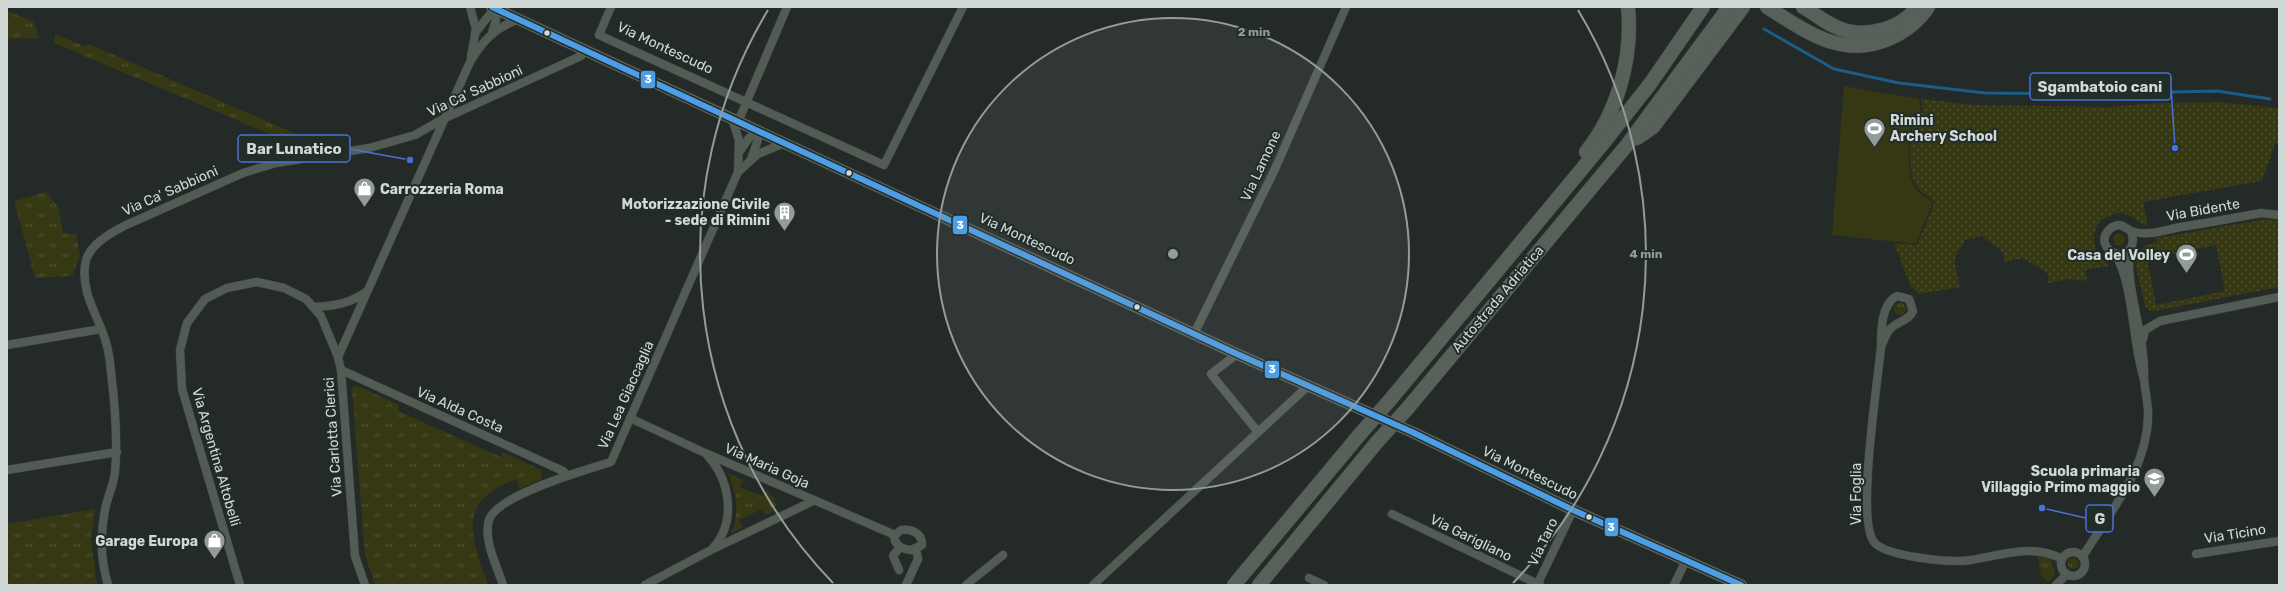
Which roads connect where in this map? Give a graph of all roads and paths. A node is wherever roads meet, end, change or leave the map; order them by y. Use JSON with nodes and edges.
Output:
{"nodes":[{"id":1,"x":470,"y":7,"type":"edge"},
{"id":2,"x":611,"y":7,"type":"edge"},
{"id":3,"x":787,"y":7,"type":"edge"},
{"id":4,"x":962,"y":7,"type":"edge"},
{"id":5,"x":1346,"y":7,"type":"edge"},
{"id":6,"x":1628,"y":7,"type":"edge"},
{"id":7,"x":1703,"y":7,"type":"edge"},
{"id":8,"x":1729,"y":7,"type":"edge"},
{"id":9,"x":1743,"y":7,"type":"edge"},
{"id":10,"x":1767,"y":7,"type":"edge"},
{"id":11,"x":1803,"y":7,"type":"edge"},
{"id":12,"x":1917,"y":7,"type":"edge"},
{"id":13,"x":1928,"y":7,"type":"edge"},
{"id":14,"x":494,"y":8,"type":"edge"},
{"id":15,"x":519,"y":19,"type":"junction"},
{"id":16,"x":475,"y":33,"type":"junction"},
{"id":17,"x":492,"y":33,"type":"junction"},
{"id":18,"x":586,"y":51,"type":"junction"},
{"id":19,"x":470,"y":62,"type":"junction"},
{"id":20,"x":746,"y":102,"type":"junction"},
{"id":21,"x":443,"y":119,"type":"junction"},
{"id":22,"x":735,"y":120,"type":"junction"},
{"id":23,"x":759,"y":131,"type":"junction"},
{"id":24,"x":784,"y":143,"type":"junction"},
{"id":25,"x":1627,"y":145,"type":"junction"},
{"id":26,"x":740,"y":152,"type":"junction"},
{"id":27,"x":751,"y":159,"type":"junction"},
{"id":28,"x":738,"y":172,"type":"junction"},
{"id":29,"x":2279,"y":215,"type":"edge"},
{"id":30,"x":2131,"y":231,"type":"junction"},
{"id":31,"x":2129,"y":250,"type":"junction"},
{"id":32,"x":2115,"y":254,"type":"junction"},
{"id":33,"x":367,"y":292,"type":"junction"},
{"id":34,"x":2279,"y":298,"type":"edge"},
{"id":35,"x":313,"y":306,"type":"junction"},
{"id":36,"x":101,"y":329,"type":"junction"},
{"id":37,"x":1194,"y":334,"type":"junction"},
{"id":38,"x":1446,"y":334,"type":"junction"},
{"id":39,"x":2142,"y":341,"type":"junction"},
{"id":40,"x":7,"y":344,"type":"edge"},
{"id":41,"x":1881,"y":346,"type":"junction"},
{"id":42,"x":1237,"y":354,"type":"junction"},
{"id":43,"x":338,"y":357,"type":"junction"},
{"id":44,"x":341,"y":370,"type":"junction"},
{"id":45,"x":2144,"y":379,"type":"junction"},
{"id":46,"x":1308,"y":386,"type":"junction"},
{"id":47,"x":630,"y":418,"type":"junction"},
{"id":48,"x":1258,"y":432,"type":"junction"},
{"id":49,"x":117,"y":452,"type":"junction"},
{"id":50,"x":705,"y":453,"type":"junction"},
{"id":51,"x":7,"y":470,"type":"edge"},
{"id":52,"x":567,"y":475,"type":"junction"},
{"id":53,"x":813,"y":501,"type":"junction"},
{"id":54,"x":1573,"y":510,"type":"junction"},
{"id":55,"x":1392,"y":514,"type":"dead end"},
{"id":56,"x":895,"y":535,"type":"junction"},
{"id":57,"x":2279,"y":541,"type":"edge"},
{"id":58,"x":900,"y":547,"type":"junction"},
{"id":59,"x":916,"y":549,"type":"junction"},
{"id":60,"x":711,"y":550,"type":"junction"},
{"id":61,"x":2196,"y":554,"type":"dead end"},
{"id":62,"x":1003,"y":555,"type":"dead end"},
{"id":63,"x":2083,"y":556,"type":"junction"},
{"id":64,"x":2062,"y":559,"type":"junction"},
{"id":65,"x":1686,"y":560,"type":"junction"},
{"id":66,"x":899,"y":570,"type":"dead end"},
{"id":67,"x":2067,"y":574,"type":"junction"},
{"id":68,"x":1309,"y":578,"type":"dead end"},
{"id":69,"x":108,"y":585,"type":"edge"},
{"id":70,"x":240,"y":585,"type":"edge"},
{"id":71,"x":365,"y":585,"type":"edge"},
{"id":72,"x":503,"y":585,"type":"edge"},
{"id":73,"x":645,"y":585,"type":"edge"},
{"id":74,"x":906,"y":585,"type":"edge"},
{"id":75,"x":966,"y":585,"type":"edge"},
{"id":76,"x":1094,"y":585,"type":"edge"},
{"id":77,"x":1234,"y":585,"type":"edge"},
{"id":78,"x":1259,"y":585,"type":"edge"},
{"id":79,"x":1324,"y":585,"type":"edge"},
{"id":80,"x":1538,"y":585,"type":"edge"},
{"id":81,"x":1674,"y":585,"type":"edge"},
{"id":82,"x":1741,"y":585,"type":"edge"},
{"id":83,"x":2056,"y":585,"type":"edge"}],
"edges":[{"from":1,"to":16,"type":"street","name":"Via Carlotta Clerici"},
{"from":2,"to":20,"type":"street","name":"Via Montescudo"},
{"from":3,"to":20,"type":"street"},
{"from":4,"to":20,"type":"street","name":"Via Montescudo"},
{"from":5,"to":37,"type":"street","name":"Via Lamone"},
{"from":6,"to":38,"type":"highway"},
{"from":7,"to":38,"type":"highway","name":"Autostrada Adriatica"},
{"from":8,"to":25,"type":"highway","name":"Autostrada Adriatica"},
{"from":9,"to":25,"type":"highway"},
{"from":10,"to":13,"type":"highway"},
{"from":11,"to":12,"type":"highway"},
{"from":14,"to":15,"type":"street","name":"Via Montescudo"},
{"from":14,"to":16,"type":"street","name":"Via Carlotta Clerici"},
{"from":14,"to":17,"type":"street"},
{"from":15,"to":17,"type":"street","name":"Via Carlotta Clerici"},
{"from":15,"to":18,"type":"street","name":"Via Montescudo"},
{"from":16,"to":19,"type":"street","name":"Via Carlotta Clerici"},
{"from":17,"to":19,"type":"street","name":"Via Carlotta Clerici"},
{"from":18,"to":21,"type":"street","name":"Via Ca' Sabbioni"},
{"from":18,"to":22,"type":"street","name":"Via Montescudo"},
{"from":19,"to":21,"type":"street","name":"Via Carlotta Clerici"},
{"from":20,"to":22,"type":"street"},
{"from":21,"to":33,"type":"street","name":"Via Carlotta Clerici"},
{"from":21,"to":36,"type":"street","name":"Via Ca' Sabbioni"},
{"from":22,"to":23,"type":"street","name":"Via Montescudo"},
{"from":22,"to":26,"type":"street","name":"Via Lea Giaccaglia"},
{"from":23,"to":24,"type":"street","name":"Via Montescudo"},
{"from":23,"to":26,"type":"street"},
{"from":23,"to":27,"type":"street","name":"Via Lea Giaccaglia"},
{"from":24,"to":27,"type":"street","name":"Via Lea Giaccaglia"},
{"from":24,"to":37,"type":"street","name":"Via Montescudo"},
{"from":25,"to":78,"type":"highway","name":"Autostrada Adriatica","bridge":true},
{"from":26,"to":28,"type":"street","name":"Via Lea Giaccaglia"},
{"from":27,"to":28,"type":"street","name":"Via Lea Giaccaglia"},
{"from":28,"to":47,"type":"street","name":"Via Lea Giaccaglia"},
{"from":29,"to":30,"type":"street","name":"Via Bidente"},
{"from":30,"to":31,"type":"street","name":"Via Bidente"},
{"from":30,"to":32,"type":"street","name":"Via Bidente"},
{"from":31,"to":32,"type":"street"},
{"from":31,"to":39,"type":"street","name":"Via Bidente"},
{"from":32,"to":45,"type":"street","name":"Via Bidente"},
{"from":33,"to":35,"type":"street"},
{"from":33,"to":43,"type":"street","name":"Via Carlotta Clerici"},
{"from":34,"to":39,"type":"street"},
{"from":35,"to":43,"type":"street","name":"Via Argentina Altobelli"},
{"from":35,"to":70,"type":"street","name":"Via Argentina Altobelli"},
{"from":36,"to":40,"type":"street"},
{"from":36,"to":49,"type":"street","name":"Via Ca' Sabbioni"},
{"from":37,"to":42,"type":"street","name":"Via Montescudo"},
{"from":38,"to":77,"type":"highway","name":"Autostrada Adriatica","bridge":true},
{"from":39,"to":45,"type":"street","name":"Via Bidente"},
{"from":41,"to":41,"type":"street","name":"Via Foglia"},
{"from":41,"to":64,"type":"street","name":"Via Foglia"},
{"from":42,"to":46,"type":"street","name":"Via Montescudo"},
{"from":42,"to":48,"type":"street"},
{"from":43,"to":44,"type":"street","name":"Via Carlotta Clerici"},
{"from":44,"to":52,"type":"street","name":"Via Alda Costa"},
{"from":44,"to":71,"type":"street","name":"Via Carlotta Clerici"},
{"from":45,"to":63,"type":"street","name":"Via Bidente"},
{"from":46,"to":48,"type":"street"},
{"from":46,"to":54,"type":"street","name":"Via Montescudo"},
{"from":47,"to":50,"type":"street","name":"Via Maria Goja"},
{"from":47,"to":52,"type":"street","name":"Via Lea Giaccaglia"},
{"from":48,"to":76,"type":"street"},
{"from":49,"to":51,"type":"street"},
{"from":49,"to":69,"type":"street","name":"Via Ca' Sabbioni"},
{"from":50,"to":53,"type":"street","name":"Via Maria Goja"},
{"from":50,"to":60,"type":"street"},
{"from":52,"to":72,"type":"street","name":"Via Lea Giaccaglia"},
{"from":53,"to":56,"type":"street","name":"Via Maria Goja"},
{"from":53,"to":60,"type":"street"},
{"from":54,"to":65,"type":"street","name":"Via Montescudo"},
{"from":54,"to":80,"type":"street","name":"Via Taro"},
{"from":55,"to":80,"type":"street","name":"Via Garigliano"},
{"from":56,"to":58,"type":"street"},
{"from":56,"to":59,"type":"street"},
{"from":57,"to":61,"type":"street","name":"Via Ticino"},
{"from":58,"to":59,"type":"street"},
{"from":58,"to":66,"type":"street"},
{"from":59,"to":74,"type":"street"},
{"from":60,"to":73,"type":"street"},
{"from":62,"to":75,"type":"street"},
{"from":63,"to":64,"type":"street"},
{"from":63,"to":67,"type":"street","name":"Via Bidente"},
{"from":64,"to":67,"type":"street"},
{"from":65,"to":81,"type":"street"},
{"from":65,"to":82,"type":"street","name":"Via Montescudo"},
{"from":67,"to":83,"type":"street","name":"Via Bidente"},
{"from":68,"to":79,"type":"street"}]}
